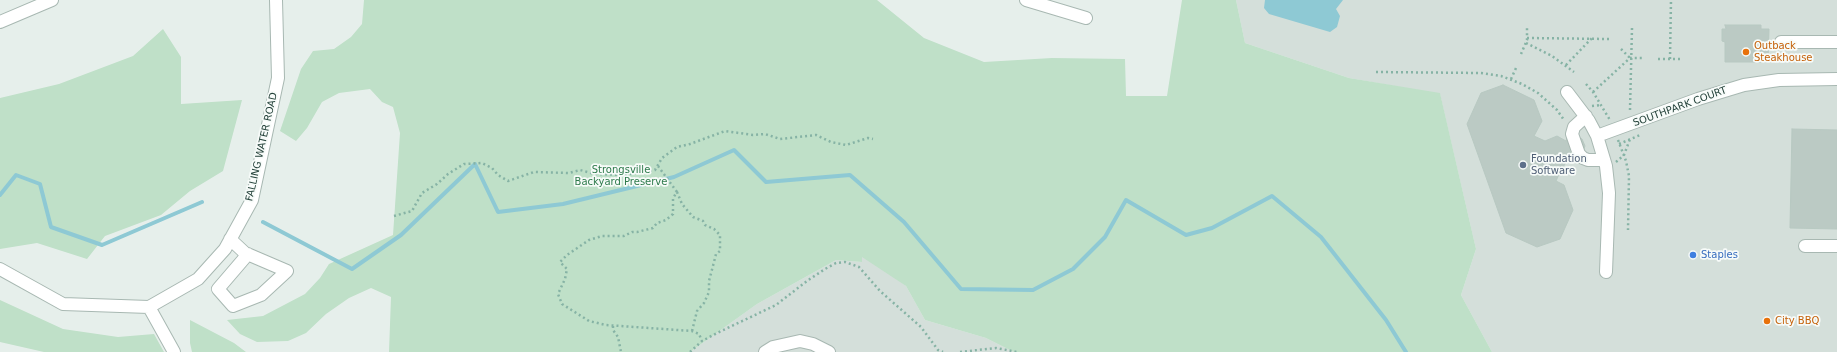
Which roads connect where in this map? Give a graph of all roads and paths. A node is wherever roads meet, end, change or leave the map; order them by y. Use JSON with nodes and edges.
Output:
{"nodes":[{"id":1,"x":52,"y":0,"type":"edge"},
{"id":2,"x":276,"y":0,"type":"edge"},
{"id":3,"x":1026,"y":0,"type":"edge"},
{"id":4,"x":1671,"y":0,"type":"edge"},
{"id":5,"x":1086,"y":18,"type":"dead end"},
{"id":6,"x":0,"y":22,"type":"edge"},
{"id":7,"x":1527,"y":26,"type":"dead end"},
{"id":8,"x":1632,"y":28,"type":"dead end"},
{"id":9,"x":1527,"y":38,"type":"junction"},
{"id":10,"x":1592,"y":38,"type":"junction"},
{"id":11,"x":1609,"y":39,"type":"dead end"},
{"id":12,"x":1781,"y":42,"type":"dead end"},
{"id":13,"x":1837,"y":42,"type":"edge"},
{"id":14,"x":1526,"y":43,"type":"junction"},
{"id":15,"x":1621,"y":49,"type":"dead end"},
{"id":16,"x":1521,"y":54,"type":"dead end"},
{"id":17,"x":1630,"y":58,"type":"junction"},
{"id":18,"x":1642,"y":58,"type":"dead end"},
{"id":19,"x":1658,"y":59,"type":"dead end"},
{"id":20,"x":1670,"y":59,"type":"junction"},
{"id":21,"x":1682,"y":59,"type":"dead end"},
{"id":22,"x":1566,"y":65,"type":"junction"},
{"id":23,"x":1516,"y":68,"type":"dead end"},
{"id":24,"x":1376,"y":72,"type":"dead end"},
{"id":25,"x":1574,"y":72,"type":"dead end"},
{"id":26,"x":1511,"y":79,"type":"junction"},
{"id":27,"x":1837,"y":79,"type":"edge"},
{"id":28,"x":1586,"y":84,"type":"dead end"},
{"id":29,"x":1567,"y":92,"type":"dead end"},
{"id":30,"x":1593,"y":92,"type":"junction"},
{"id":31,"x":1601,"y":105,"type":"junction"},
{"id":32,"x":1630,"y":110,"type":"dead end"},
{"id":33,"x":1587,"y":112,"type":"junction"},
{"id":34,"x":1611,"y":123,"type":"dead end"},
{"id":35,"x":1565,"y":127,"type":"dead end"},
{"id":36,"x":1597,"y":136,"type":"junction"},
{"id":37,"x":1640,"y":136,"type":"dead end"},
{"id":38,"x":873,"y":138,"type":"dead end"},
{"id":39,"x":1618,"y":139,"type":"dead end"},
{"id":40,"x":1630,"y":140,"type":"junction"},
{"id":41,"x":1619,"y":144,"type":"junction"},
{"id":42,"x":1624,"y":155,"type":"junction"},
{"id":43,"x":1609,"y":162,"type":"junction"},
{"id":44,"x":659,"y":167,"type":"junction"},
{"id":45,"x":676,"y":191,"type":"junction"},
{"id":46,"x":394,"y":216,"type":"dead end"},
{"id":47,"x":1628,"y":230,"type":"dead end"},
{"id":48,"x":230,"y":239,"type":"junction"},
{"id":49,"x":1805,"y":246,"type":"dead end"},
{"id":50,"x":1837,"y":246,"type":"edge"},
{"id":51,"x":248,"y":254,"type":"junction"},
{"id":52,"x":0,"y":269,"type":"edge"},
{"id":53,"x":1606,"y":272,"type":"dead end"},
{"id":54,"x":149,"y":307,"type":"junction"},
{"id":55,"x":613,"y":326,"type":"junction"},
{"id":56,"x":692,"y":331,"type":"junction"},
{"id":57,"x":702,"y":341,"type":"junction"},
{"id":58,"x":174,"y":352,"type":"edge"},
{"id":59,"x":621,"y":352,"type":"edge"},
{"id":60,"x":690,"y":352,"type":"edge"},
{"id":61,"x":765,"y":352,"type":"edge"},
{"id":62,"x":830,"y":352,"type":"edge"},
{"id":63,"x":943,"y":352,"type":"edge"},
{"id":64,"x":960,"y":352,"type":"edge"},
{"id":65,"x":1017,"y":352,"type":"edge"}],
"edges":[{"from":1,"to":6,"type":"street"},
{"from":2,"to":48,"type":"street","name":"FALLING WATER ROAD"},
{"from":3,"to":5,"type":"street"},
{"from":4,"to":20,"type":"path"},
{"from":7,"to":9,"type":"path"},
{"from":8,"to":17,"type":"path"},
{"from":9,"to":10,"type":"path"},
{"from":9,"to":14,"type":"path"},
{"from":10,"to":11,"type":"path"},
{"from":10,"to":22,"type":"path"},
{"from":12,"to":13,"type":"street"},
{"from":14,"to":16,"type":"path"},
{"from":14,"to":22,"type":"path"},
{"from":15,"to":17,"type":"path"},
{"from":17,"to":18,"type":"path"},
{"from":17,"to":30,"type":"path"},
{"from":17,"to":32,"type":"path"},
{"from":19,"to":20,"type":"path"},
{"from":20,"to":21,"type":"path"},
{"from":22,"to":25,"type":"path"},
{"from":23,"to":26,"type":"path"},
{"from":24,"to":26,"type":"path"},
{"from":26,"to":35,"type":"path"},
{"from":27,"to":36,"type":"street","name":"SOUTHPARK COURT"},
{"from":28,"to":30,"type":"path"},
{"from":29,"to":33,"type":"street"},
{"from":30,"to":31,"type":"path"},
{"from":31,"to":33,"type":"path"},
{"from":31,"to":34,"type":"path"},
{"from":33,"to":36,"type":"street"},
{"from":33,"to":43,"type":"street"},
{"from":36,"to":43,"type":"street"},
{"from":37,"to":40,"type":"path"},
{"from":38,"to":44,"type":"path"},
{"from":39,"to":41,"type":"path"},
{"from":40,"to":41,"type":"path"},
{"from":40,"to":42,"type":"path"},
{"from":41,"to":42,"type":"path"},
{"from":42,"to":43,"type":"path"},
{"from":42,"to":47,"type":"path"},
{"from":43,"to":53,"type":"street"},
{"from":44,"to":45,"type":"path"},
{"from":44,"to":46,"type":"path"},
{"from":45,"to":55,"type":"path"},
{"from":45,"to":56,"type":"path"},
{"from":48,"to":51,"type":"street"},
{"from":48,"to":54,"type":"street","name":"FALLING WATER ROAD"},
{"from":49,"to":50,"type":"street"},
{"from":51,"to":51,"type":"street"},
{"from":52,"to":54,"type":"street"},
{"from":54,"to":58,"type":"street"},
{"from":55,"to":56,"type":"path"},
{"from":55,"to":59,"type":"path"},
{"from":56,"to":57,"type":"path"},
{"from":57,"to":60,"type":"path"},
{"from":57,"to":63,"type":"path"},
{"from":61,"to":62,"type":"street"},
{"from":64,"to":65,"type":"path"}]}
